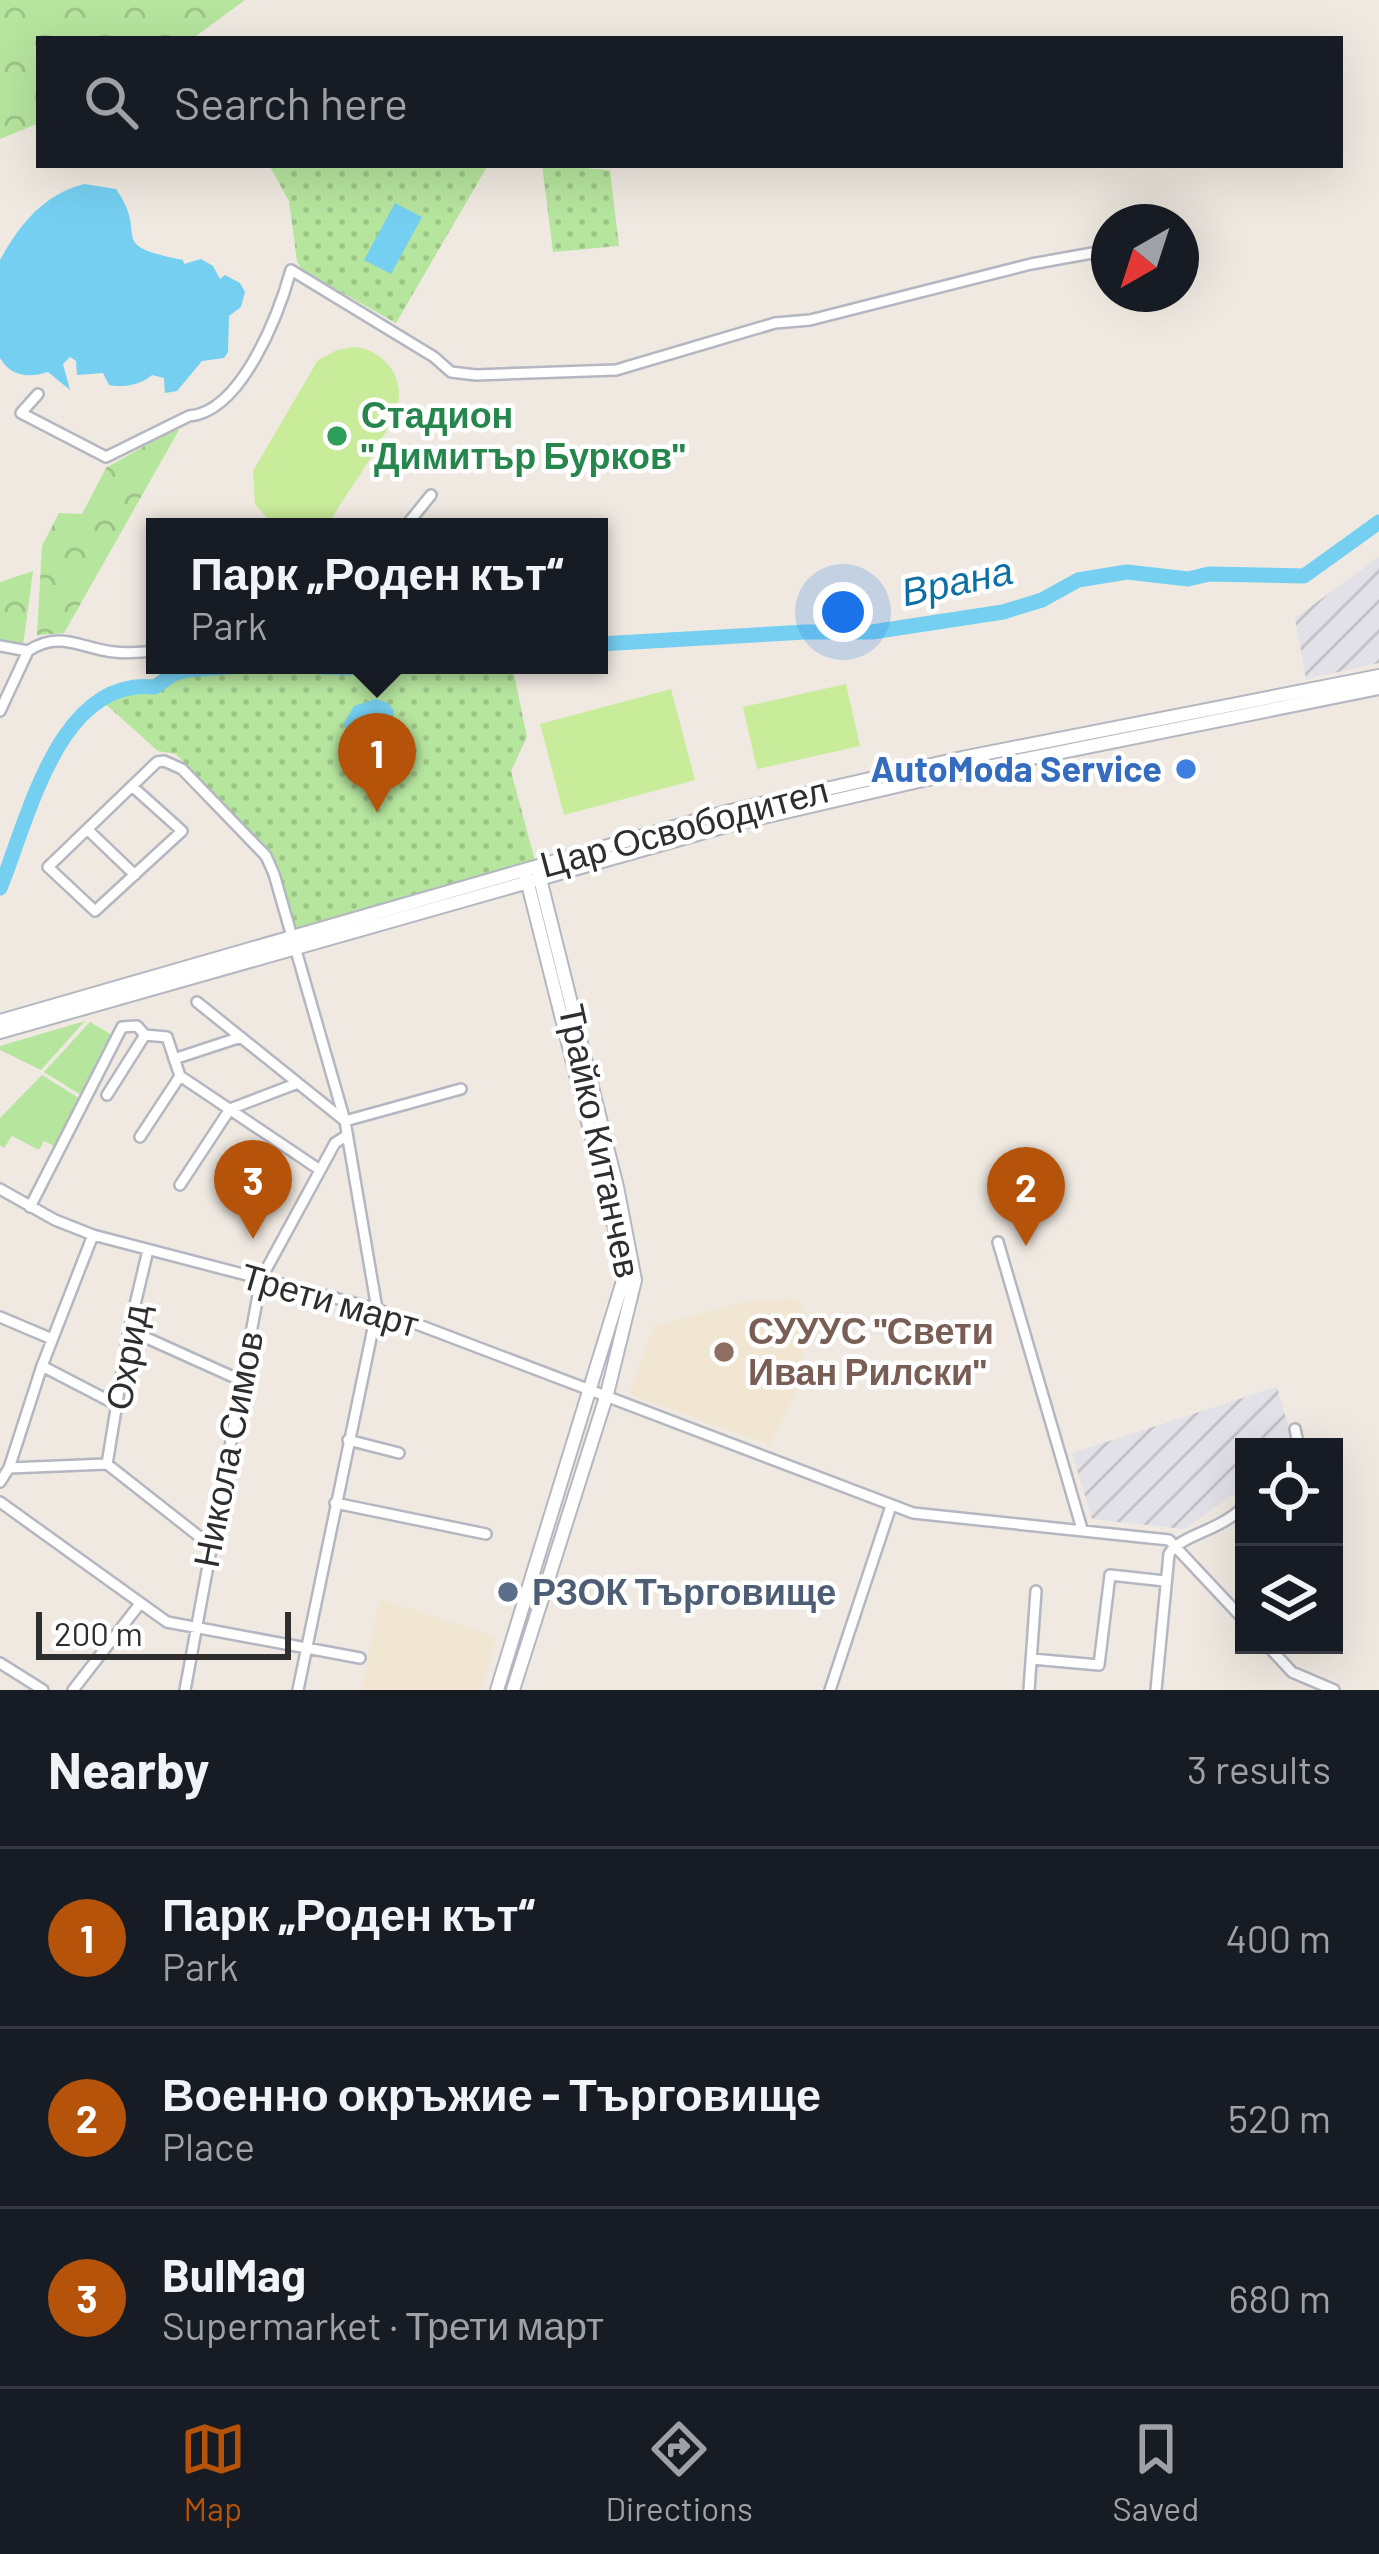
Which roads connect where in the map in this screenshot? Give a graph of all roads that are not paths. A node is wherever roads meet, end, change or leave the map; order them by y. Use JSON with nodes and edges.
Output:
{"nodes":[{"id":1,"x":1091,"y":253,"type":"edge"},
{"id":2,"x":38,"y":394,"type":"dead end"},
{"id":3,"x":431,"y":495,"type":"dead end"},
{"id":4,"x":412,"y":518,"type":"edge"},
{"id":5,"x":0,"y":646,"type":"edge"},
{"id":6,"x":28,"y":651,"type":"junction"},
{"id":7,"x":146,"y":651,"type":"edge"},
{"id":8,"x":1379,"y":676,"type":"edge"},
{"id":9,"x":1379,"y":688,"type":"edge"},
{"id":10,"x":0,"y":711,"type":"edge"},
{"id":11,"x":134,"y":787,"type":"junction"},
{"id":12,"x":88,"y":830,"type":"junction"},
{"id":13,"x":532,"y":874,"type":"junction"},
{"id":14,"x":135,"y":875,"type":"junction"},
{"id":15,"x":293,"y":943,"type":"junction"},
{"id":16,"x":197,"y":1002,"type":"dead end"},
{"id":17,"x":0,"y":1021,"type":"edge"},
{"id":18,"x":0,"y":1032,"type":"edge"},
{"id":19,"x":145,"y":1035,"type":"junction"},
{"id":20,"x":241,"y":1037,"type":"junction"},
{"id":21,"x":174,"y":1058,"type":"junction"},
{"id":22,"x":180,"y":1076,"type":"junction"},
{"id":23,"x":298,"y":1083,"type":"junction"},
{"id":24,"x":461,"y":1089,"type":"dead end"},
{"id":25,"x":107,"y":1095,"type":"dead end"},
{"id":26,"x":230,"y":1109,"type":"junction"},
{"id":27,"x":345,"y":1121,"type":"junction"},
{"id":28,"x":346,"y":1136,"type":"junction"},
{"id":29,"x":140,"y":1137,"type":"dead end"},
{"id":30,"x":320,"y":1170,"type":"junction"},
{"id":31,"x":180,"y":1185,"type":"dead end"},
{"id":32,"x":0,"y":1189,"type":"edge"},
{"id":33,"x":29,"y":1207,"type":"junction"},
{"id":34,"x":93,"y":1235,"type":"junction"},
{"id":35,"x":998,"y":1242,"type":"dead end"},
{"id":36,"x":148,"y":1250,"type":"junction"},
{"id":37,"x":261,"y":1279,"type":"junction"},
{"id":38,"x":377,"y":1309,"type":"junction"},
{"id":39,"x":0,"y":1317,"type":"edge"},
{"id":40,"x":129,"y":1330,"type":"junction"},
{"id":41,"x":52,"y":1339,"type":"junction"},
{"id":42,"x":42,"y":1366,"type":"junction"},
{"id":43,"x":240,"y":1380,"type":"junction"},
{"id":44,"x":600,"y":1391,"type":"junction"},
{"id":45,"x":119,"y":1406,"type":"junction"},
{"id":46,"x":1295,"y":1429,"type":"dead end"},
{"id":47,"x":1297,"y":1438,"type":"edge"},
{"id":48,"x":348,"y":1440,"type":"junction"},
{"id":49,"x":399,"y":1453,"type":"dead end"},
{"id":50,"x":107,"y":1464,"type":"junction"},
{"id":51,"x":9,"y":1468,"type":"junction"},
{"id":52,"x":0,"y":1482,"type":"edge"},
{"id":53,"x":0,"y":1502,"type":"edge"},
{"id":54,"x":335,"y":1503,"type":"junction"},
{"id":55,"x":891,"y":1506,"type":"junction"},
{"id":56,"x":1235,"y":1517,"type":"edge"},
{"id":57,"x":1082,"y":1529,"type":"junction"},
{"id":58,"x":486,"y":1534,"type":"dead end"},
{"id":59,"x":1174,"y":1544,"type":"junction"},
{"id":60,"x":210,"y":1545,"type":"junction"},
{"id":61,"x":1165,"y":1581,"type":"junction"},
{"id":62,"x":1036,"y":1591,"type":"dead end"},
{"id":63,"x":139,"y":1605,"type":"junction"},
{"id":64,"x":1235,"y":1609,"type":"edge"},
{"id":65,"x":194,"y":1628,"type":"junction"},
{"id":66,"x":308,"y":1648,"type":"junction"},
{"id":67,"x":1275,"y":1654,"type":"edge"},
{"id":68,"x":359,"y":1658,"type":"dead end"},
{"id":69,"x":1032,"y":1659,"type":"junction"},
{"id":70,"x":0,"y":1663,"type":"edge"},
{"id":71,"x":1292,"y":1672,"type":"junction"},
{"id":72,"x":43,"y":1690,"type":"edge"},
{"id":73,"x":74,"y":1690,"type":"edge"},
{"id":74,"x":185,"y":1690,"type":"edge"},
{"id":75,"x":298,"y":1690,"type":"edge"},
{"id":76,"x":497,"y":1690,"type":"edge"},
{"id":77,"x":513,"y":1690,"type":"edge"},
{"id":78,"x":830,"y":1690,"type":"edge"},
{"id":79,"x":1029,"y":1690,"type":"edge"},
{"id":80,"x":1156,"y":1690,"type":"edge"},
{"id":81,"x":1289,"y":1690,"type":"edge"},
{"id":82,"x":1334,"y":1690,"type":"edge"}],
"edges":[{"from":1,"to":2,"type":"street"},
{"from":3,"to":4,"type":"street"},
{"from":5,"to":6,"type":"street"},
{"from":6,"to":7,"type":"street"},
{"from":6,"to":10,"type":"street"},
{"from":8,"to":13,"type":"street","name":"Цар Освободител"},
{"from":9,"to":13,"type":"street","name":"Цар Освободител"},
{"from":11,"to":12,"type":"street"},
{"from":11,"to":14,"type":"street"},
{"from":11,"to":15,"type":"street"},
{"from":12,"to":14,"type":"street"},
{"from":12,"to":14,"type":"street"},
{"from":13,"to":15,"type":"street","name":"Цар Освободител"},
{"from":13,"to":44,"type":"street","name":"Трайко Китанчев"},
{"from":15,"to":17,"type":"street","name":"Цар Освободител"},
{"from":15,"to":18,"type":"street","name":"Цар Освободител"},
{"from":15,"to":27,"type":"street"},
{"from":16,"to":20,"type":"street"},
{"from":19,"to":21,"type":"street"},
{"from":19,"to":25,"type":"street"},
{"from":19,"to":33,"type":"street"},
{"from":20,"to":21,"type":"street"},
{"from":20,"to":23,"type":"street"},
{"from":21,"to":22,"type":"street"},
{"from":22,"to":26,"type":"street"},
{"from":22,"to":29,"type":"street"},
{"from":23,"to":26,"type":"street"},
{"from":23,"to":27,"type":"street"},
{"from":24,"to":27,"type":"street"},
{"from":26,"to":30,"type":"street"},
{"from":26,"to":31,"type":"street"},
{"from":27,"to":28,"type":"street"},
{"from":28,"to":30,"type":"street","name":"Никола Симов"},
{"from":28,"to":38,"type":"street"},
{"from":30,"to":37,"type":"street","name":"Никола Симов"},
{"from":32,"to":33,"type":"street","name":"Трети март"},
{"from":33,"to":34,"type":"street","name":"Трети март"},
{"from":34,"to":36,"type":"street","name":"Трети март"},
{"from":34,"to":41,"type":"street"},
{"from":35,"to":57,"type":"street"},
{"from":36,"to":37,"type":"street","name":"Трети март"},
{"from":36,"to":40,"type":"street","name":"Охрид"},
{"from":37,"to":38,"type":"street","name":"Трети март"},
{"from":37,"to":43,"type":"street","name":"Никола Симов"},
{"from":38,"to":44,"type":"street","name":"Трети март"},
{"from":38,"to":48,"type":"street"},
{"from":39,"to":41,"type":"street"},
{"from":40,"to":43,"type":"street"},
{"from":40,"to":45,"type":"street","name":"Охрид"},
{"from":41,"to":42,"type":"street"},
{"from":42,"to":45,"type":"street"},
{"from":42,"to":51,"type":"street"},
{"from":43,"to":60,"type":"street","name":"Никола Симов"},
{"from":44,"to":55,"type":"street","name":"Трети март"},
{"from":44,"to":76,"type":"street","name":"Трайко Китанчев"},
{"from":44,"to":77,"type":"street","name":"Трайко Китанчев"},
{"from":45,"to":50,"type":"street","name":"Охрид"},
{"from":46,"to":47,"type":"street"},
{"from":48,"to":49,"type":"street"},
{"from":48,"to":54,"type":"street"},
{"from":50,"to":51,"type":"street"},
{"from":50,"to":60,"type":"street"},
{"from":51,"to":52,"type":"street"},
{"from":53,"to":63,"type":"street"},
{"from":54,"to":58,"type":"street"},
{"from":54,"to":66,"type":"street"},
{"from":55,"to":57,"type":"street","name":"Трети март"},
{"from":55,"to":78,"type":"street"},
{"from":56,"to":59,"type":"street"},
{"from":57,"to":59,"type":"street","name":"Трети март"},
{"from":59,"to":61,"type":"street"},
{"from":59,"to":64,"type":"street"},
{"from":60,"to":65,"type":"street","name":"Никола Симов"},
{"from":61,"to":69,"type":"street"},
{"from":61,"to":80,"type":"street"},
{"from":62,"to":69,"type":"street"},
{"from":63,"to":65,"type":"street"},
{"from":63,"to":73,"type":"street"},
{"from":65,"to":66,"type":"street"},
{"from":65,"to":74,"type":"street","name":"Никола Симов"},
{"from":66,"to":68,"type":"street"},
{"from":66,"to":75,"type":"street"},
{"from":67,"to":71,"type":"street"},
{"from":69,"to":79,"type":"street"},
{"from":70,"to":72,"type":"street"},
{"from":71,"to":81,"type":"street"},
{"from":71,"to":82,"type":"street"}]}
